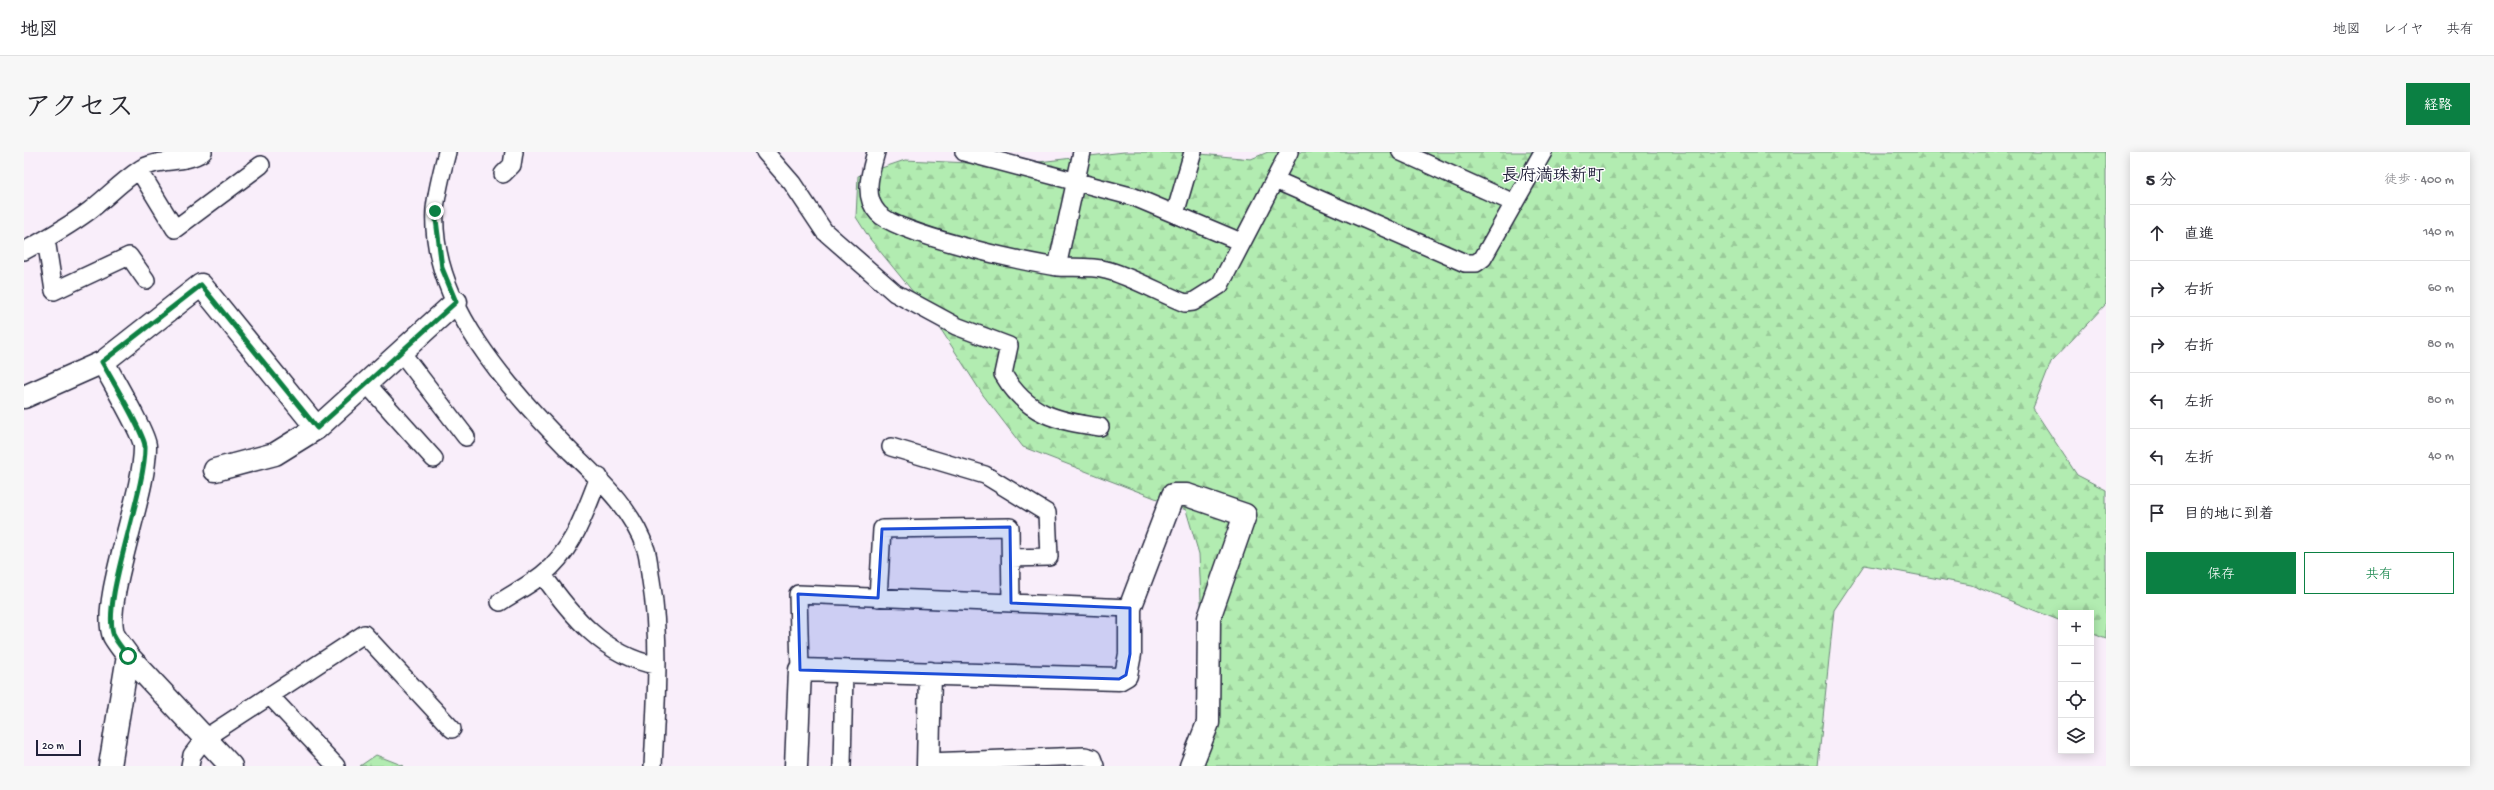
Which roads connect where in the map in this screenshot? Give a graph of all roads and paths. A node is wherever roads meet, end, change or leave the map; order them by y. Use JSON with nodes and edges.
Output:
{"nodes":[{"id":1,"x":203,"y":152,"type":"edge"},
{"id":2,"x":447,"y":152,"type":"edge"},
{"id":3,"x":514,"y":152,"type":"edge"},
{"id":4,"x":765,"y":152,"type":"edge"},
{"id":5,"x":876,"y":152,"type":"edge"},
{"id":6,"x":964,"y":152,"type":"edge"},
{"id":7,"x":1082,"y":152,"type":"edge"},
{"id":8,"x":1193,"y":152,"type":"edge"},
{"id":9,"x":1289,"y":152,"type":"edge"},
{"id":10,"x":1401,"y":152,"type":"edge"},
{"id":11,"x":1543,"y":152,"type":"edge"},
{"id":12,"x":155,"y":157,"type":"edge"},
{"id":13,"x":261,"y":165,"type":"dead end"},
{"id":14,"x":139,"y":170,"type":"junction"},
{"id":15,"x":503,"y":174,"type":"dead end"},
{"id":16,"x":1275,"y":180,"type":"junction"},
{"id":17,"x":1076,"y":182,"type":"junction"},
{"id":18,"x":1514,"y":203,"type":"junction"},
{"id":19,"x":1175,"y":214,"type":"junction"},
{"id":20,"x":46,"y":239,"type":"junction"},
{"id":21,"x":1241,"y":242,"type":"junction"},
{"id":22,"x":24,"y":251,"type":"edge"},
{"id":23,"x":1057,"y":266,"type":"junction"},
{"id":24,"x":146,"y":280,"type":"dead end"},
{"id":25,"x":456,"y":302,"type":"junction"},
{"id":26,"x":401,"y":352,"type":"junction"},
{"id":27,"x":102,"y":362,"type":"junction"},
{"id":28,"x":366,"y":383,"type":"junction"},
{"id":29,"x":24,"y":397,"type":"edge"},
{"id":30,"x":1100,"y":427,"type":"dead end"},
{"id":31,"x":317,"y":428,"type":"junction"},
{"id":32,"x":466,"y":437,"type":"dead end"},
{"id":33,"x":891,"y":447,"type":"dead end"},
{"id":34,"x":434,"y":459,"type":"dead end"},
{"id":35,"x":215,"y":470,"type":"dead end"},
{"id":36,"x":599,"y":477,"type":"junction"},
{"id":37,"x":1011,"y":558,"type":"junction"},
{"id":38,"x":543,"y":575,"type":"junction"},
{"id":39,"x":878,"y":598,"type":"junction"},
{"id":40,"x":500,"y":602,"type":"dead end"},
{"id":41,"x":1011,"y":603,"type":"junction"},
{"id":42,"x":1130,"y":608,"type":"junction"},
{"id":43,"x":128,"y":656,"type":"junction"},
{"id":44,"x":655,"y":665,"type":"junction"},
{"id":45,"x":800,"y":670,"type":"junction"},
{"id":46,"x":844,"y":671,"type":"junction"},
{"id":47,"x":930,"y":673,"type":"junction"},
{"id":48,"x":271,"y":697,"type":"junction"},
{"id":49,"x":452,"y":729,"type":"dead end"},
{"id":50,"x":205,"y":738,"type":"junction"},
{"id":51,"x":1015,"y":762,"type":"edge"},
{"id":52,"x":928,"y":764,"type":"edge"},
{"id":53,"x":110,"y":766,"type":"edge"},
{"id":54,"x":190,"y":766,"type":"edge"},
{"id":55,"x":230,"y":766,"type":"edge"},
{"id":56,"x":336,"y":766,"type":"edge"},
{"id":57,"x":653,"y":766,"type":"edge"},
{"id":58,"x":796,"y":766,"type":"edge"},
{"id":59,"x":842,"y":766,"type":"edge"},
{"id":60,"x":1096,"y":766,"type":"edge"},
{"id":61,"x":1191,"y":766,"type":"edge"}],
"edges":[{"from":1,"to":12,"type":"street"},
{"from":2,"to":25,"type":"street"},
{"from":3,"to":15,"type":"street"},
{"from":4,"to":30,"type":"street"},
{"from":5,"to":23,"type":"street"},
{"from":6,"to":17,"type":"street"},
{"from":7,"to":17,"type":"street"},
{"from":8,"to":19,"type":"street"},
{"from":9,"to":16,"type":"street"},
{"from":10,"to":18,"type":"street"},
{"from":11,"to":18,"type":"street"},
{"from":12,"to":14,"type":"street"},
{"from":13,"to":14,"type":"street"},
{"from":14,"to":20,"type":"street"},
{"from":16,"to":18,"type":"street"},
{"from":16,"to":21,"type":"street"},
{"from":17,"to":19,"type":"street"},
{"from":17,"to":23,"type":"street"},
{"from":19,"to":21,"type":"street"},
{"from":20,"to":22,"type":"street"},
{"from":20,"to":24,"type":"street"},
{"from":21,"to":23,"type":"street"},
{"from":25,"to":26,"type":"street"},
{"from":25,"to":36,"type":"street"},
{"from":26,"to":28,"type":"street"},
{"from":26,"to":32,"type":"street"},
{"from":27,"to":29,"type":"street"},
{"from":27,"to":31,"type":"street"},
{"from":27,"to":43,"type":"street"},
{"from":28,"to":31,"type":"street"},
{"from":28,"to":34,"type":"street"},
{"from":31,"to":35,"type":"street"},
{"from":33,"to":37,"type":"street"},
{"from":36,"to":38,"type":"street"},
{"from":36,"to":44,"type":"street"},
{"from":37,"to":39,"type":"street"},
{"from":37,"to":41,"type":"street"},
{"from":38,"to":40,"type":"street"},
{"from":38,"to":44,"type":"street"},
{"from":39,"to":41,"type":"street"},
{"from":39,"to":45,"type":"street"},
{"from":41,"to":42,"type":"street"},
{"from":42,"to":47,"type":"street"},
{"from":42,"to":61,"type":"street"},
{"from":43,"to":50,"type":"street"},
{"from":43,"to":53,"type":"street"},
{"from":44,"to":57,"type":"street"},
{"from":45,"to":46,"type":"street"},
{"from":45,"to":58,"type":"street"},
{"from":46,"to":47,"type":"street"},
{"from":46,"to":59,"type":"street"},
{"from":47,"to":52,"type":"street"},
{"from":48,"to":49,"type":"street"},
{"from":48,"to":50,"type":"street"},
{"from":48,"to":56,"type":"street"},
{"from":50,"to":54,"type":"street"},
{"from":50,"to":55,"type":"street"},
{"from":51,"to":52,"type":"street"},
{"from":51,"to":60,"type":"street"}]}
